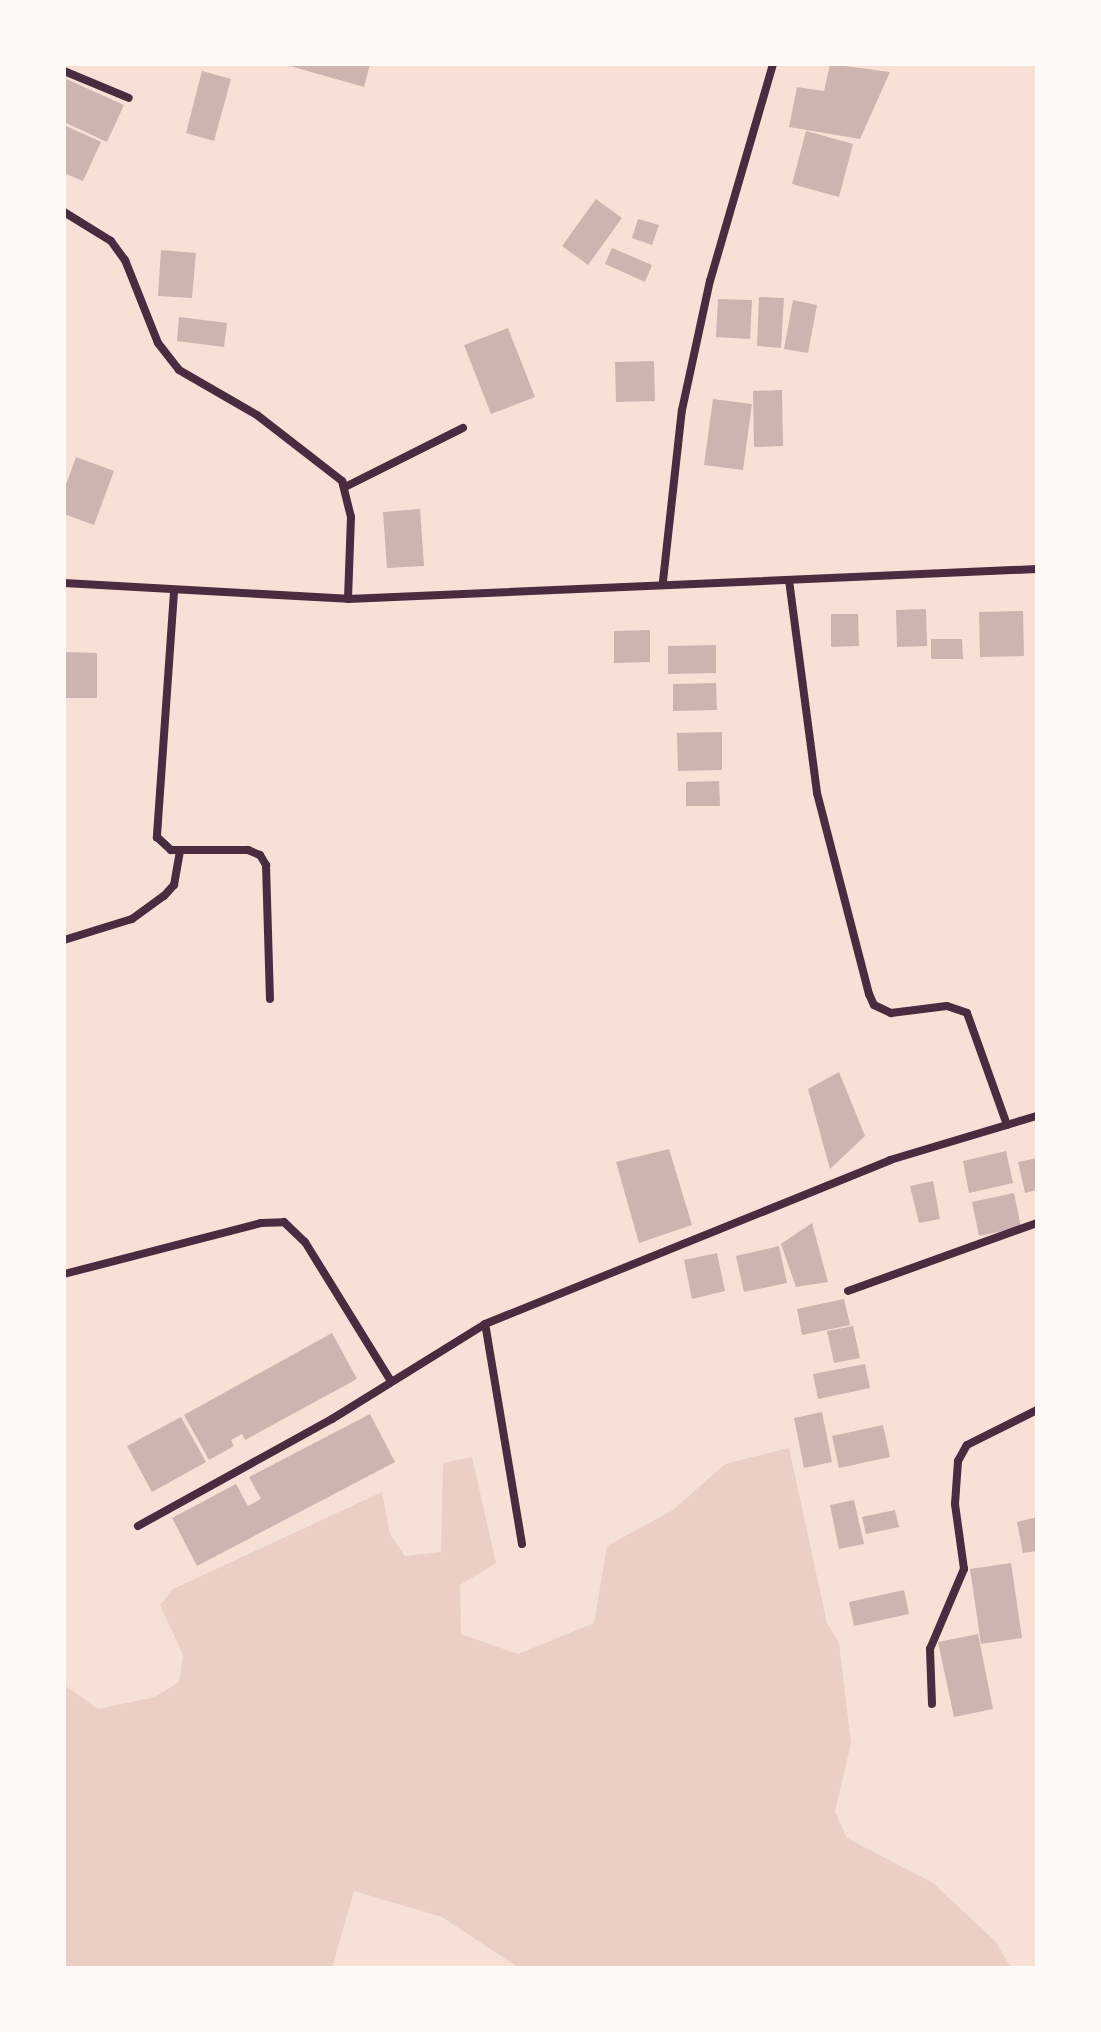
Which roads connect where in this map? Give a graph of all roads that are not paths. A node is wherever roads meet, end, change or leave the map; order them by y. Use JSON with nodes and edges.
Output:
{"nodes":[{"id":1,"x":773,"y":64,"type":"edge"},
{"id":2,"x":64,"y":71,"type":"edge"},
{"id":3,"x":129,"y":98,"type":"dead end"},
{"id":4,"x":64,"y":212,"type":"edge"},
{"id":5,"x":463,"y":428,"type":"dead end"},
{"id":6,"x":345,"y":487,"type":"junction"},
{"id":7,"x":1037,"y":569,"type":"edge"},
{"id":8,"x":789,"y":580,"type":"junction"},
{"id":9,"x":663,"y":581,"type":"junction"},
{"id":10,"x":64,"y":583,"type":"edge"},
{"id":11,"x":174,"y":592,"type":"junction"},
{"id":12,"x":348,"y":599,"type":"junction"},
{"id":13,"x":180,"y":851,"type":"junction"},
{"id":14,"x":64,"y":940,"type":"edge"},
{"id":15,"x":270,"y":999,"type":"dead end"},
{"id":16,"x":1037,"y":1116,"type":"edge"},
{"id":17,"x":1007,"y":1125,"type":"junction"},
{"id":18,"x":1037,"y":1223,"type":"edge"},
{"id":19,"x":64,"y":1274,"type":"edge"},
{"id":20,"x":848,"y":1291,"type":"dead end"},
{"id":21,"x":485,"y":1324,"type":"junction"},
{"id":22,"x":391,"y":1381,"type":"junction"},
{"id":23,"x":1037,"y":1410,"type":"edge"},
{"id":24,"x":138,"y":1526,"type":"dead end"},
{"id":25,"x":522,"y":1544,"type":"dead end"},
{"id":26,"x":932,"y":1704,"type":"dead end"}],
"edges":[{"from":1,"to":9,"type":"street"},
{"from":2,"to":3,"type":"street"},
{"from":4,"to":6,"type":"street"},
{"from":5,"to":6,"type":"street"},
{"from":6,"to":12,"type":"street"},
{"from":7,"to":8,"type":"street"},
{"from":8,"to":9,"type":"street"},
{"from":8,"to":17,"type":"street"},
{"from":9,"to":12,"type":"street"},
{"from":10,"to":11,"type":"street"},
{"from":11,"to":12,"type":"street"},
{"from":11,"to":13,"type":"street"},
{"from":13,"to":14,"type":"street"},
{"from":13,"to":15,"type":"street"},
{"from":16,"to":17,"type":"street"},
{"from":17,"to":21,"type":"street"},
{"from":18,"to":20,"type":"street"},
{"from":19,"to":22,"type":"street"},
{"from":21,"to":22,"type":"street"},
{"from":21,"to":25,"type":"street"},
{"from":22,"to":24,"type":"street"},
{"from":23,"to":26,"type":"street"}]}
